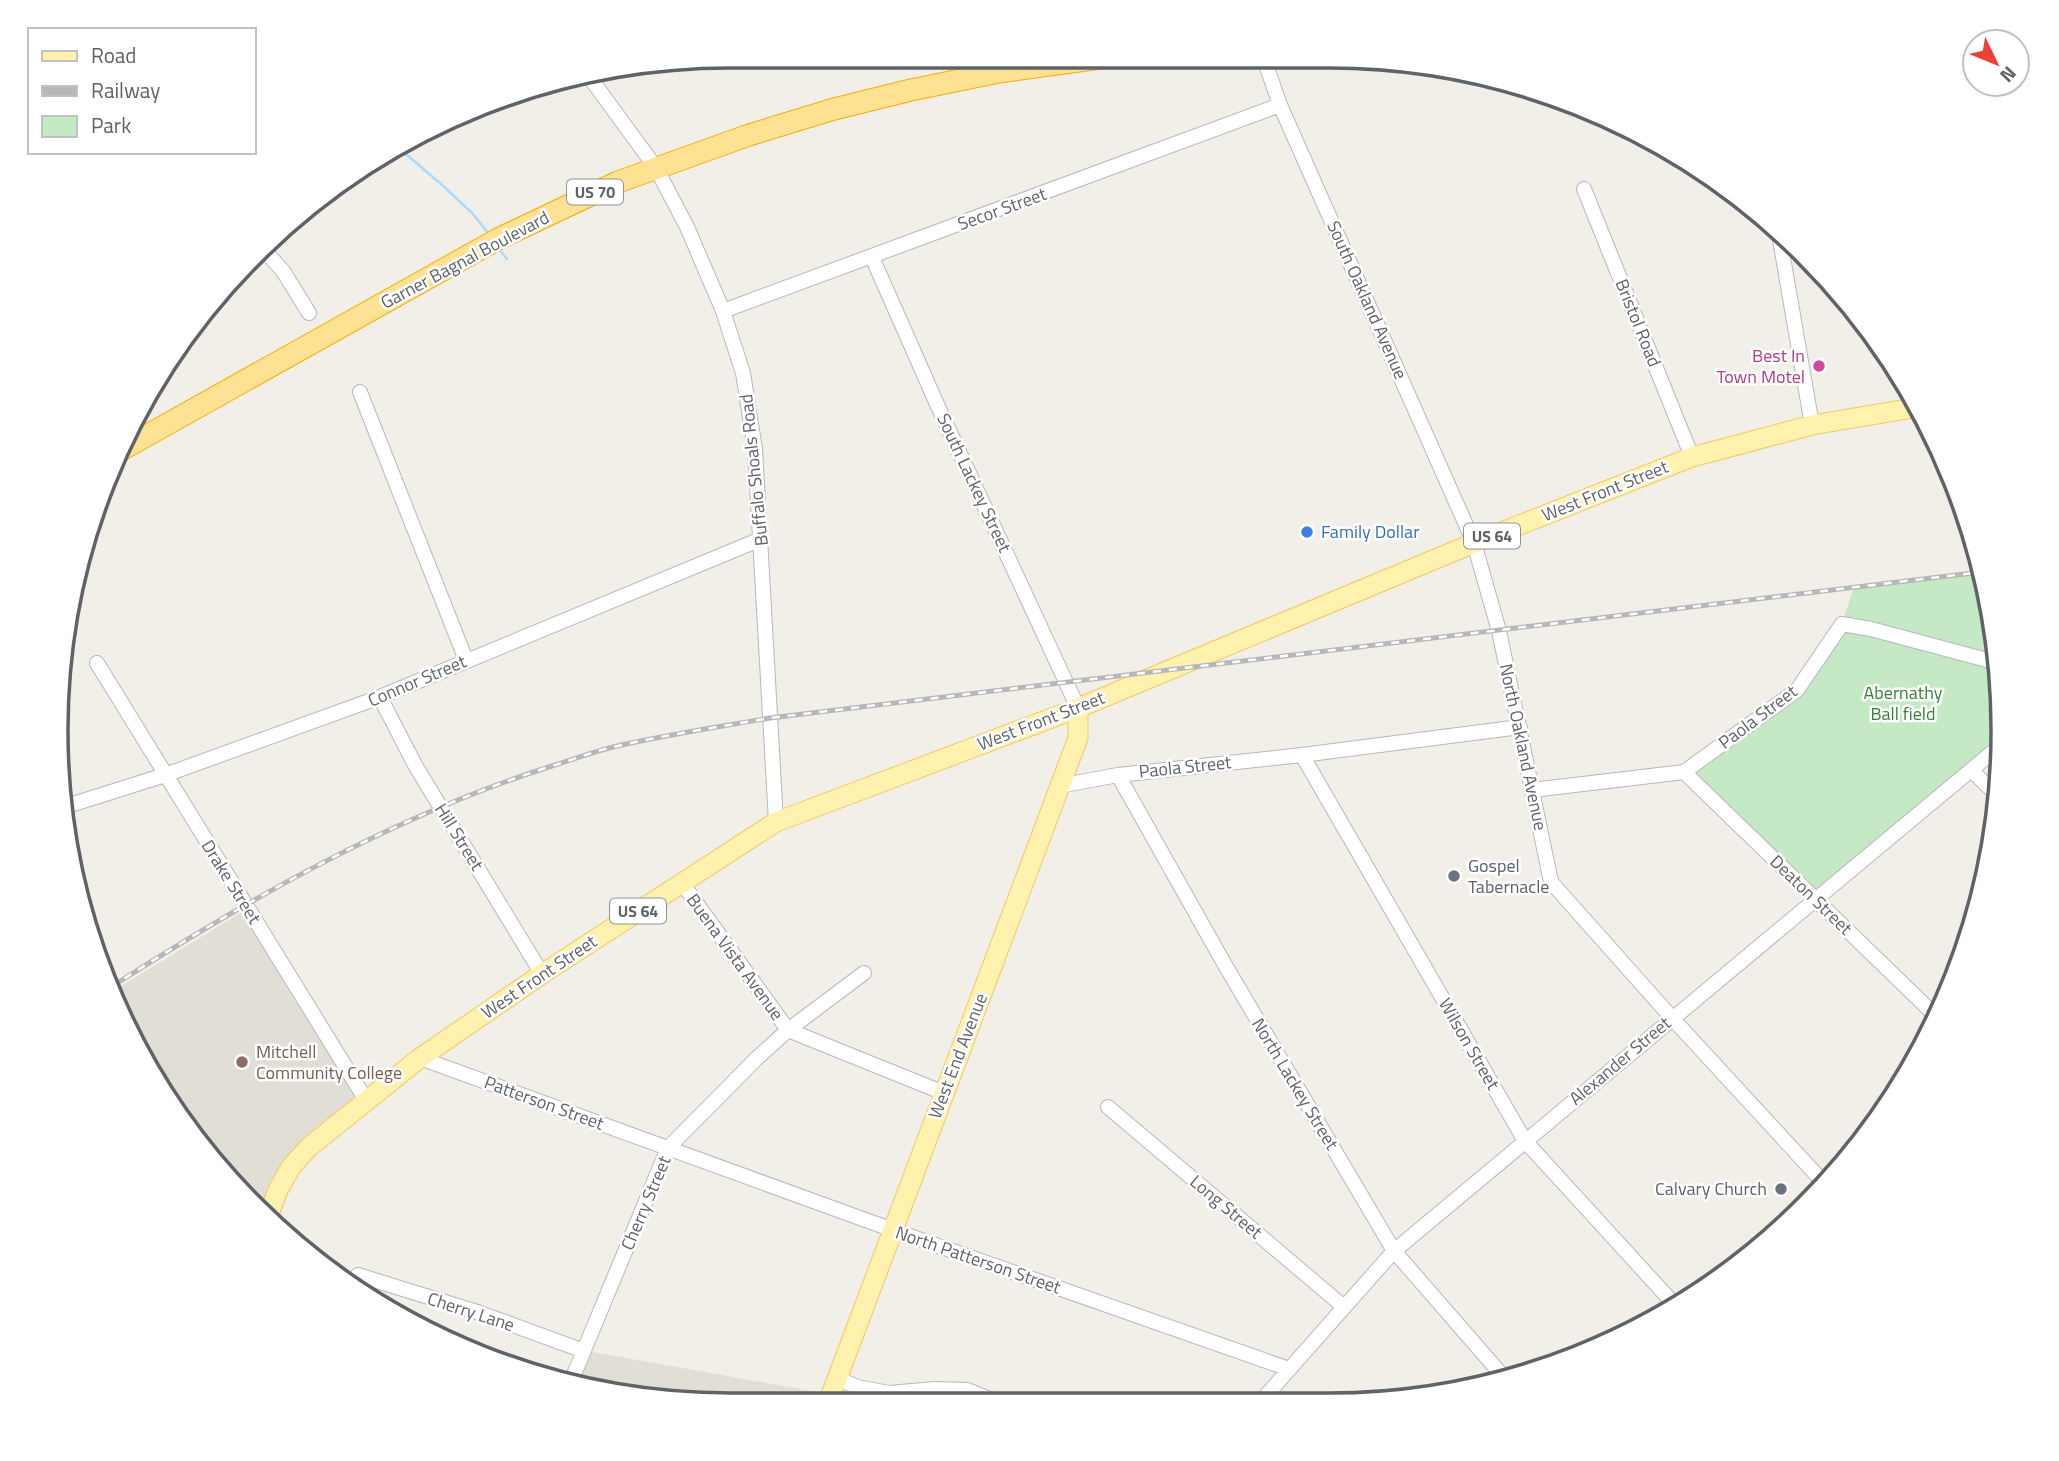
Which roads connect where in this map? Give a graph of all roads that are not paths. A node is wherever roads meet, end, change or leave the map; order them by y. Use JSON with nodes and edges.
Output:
{"nodes":[{"id":1,"x":1028,"y":68,"type":"edge"},
{"id":2,"x":1267,"y":68,"type":"edge"},
{"id":3,"x":594,"y":83,"type":"edge"},
{"id":4,"x":1280,"y":105,"type":"junction"},
{"id":5,"x":656,"y":168,"type":"junction"},
{"id":6,"x":1584,"y":189,"type":"dead end"},
{"id":7,"x":1781,"y":248,"type":"edge"},
{"id":8,"x":269,"y":255,"type":"edge"},
{"id":9,"x":872,"y":257,"type":"junction"},
{"id":10,"x":723,"y":311,"type":"junction"},
{"id":11,"x":309,"y":313,"type":"dead end"},
{"id":12,"x":360,"y":392,"type":"dead end"},
{"id":13,"x":1907,"y":409,"type":"edge"},
{"id":14,"x":1812,"y":425,"type":"junction"},
{"id":15,"x":135,"y":442,"type":"edge"},
{"id":16,"x":1692,"y":457,"type":"junction"},
{"id":17,"x":761,"y":539,"type":"junction"},
{"id":18,"x":1474,"y":544,"type":"junction"},
{"id":19,"x":466,"y":660,"type":"junction"},
{"id":20,"x":1986,"y":660,"type":"edge"},
{"id":21,"x":97,"y":663,"type":"dead end"},
{"id":22,"x":380,"y":697,"type":"junction"},
{"id":23,"x":1078,"y":708,"type":"junction"},
{"id":24,"x":1520,"y":727,"type":"junction"},
{"id":25,"x":1990,"y":754,"type":"edge"},
{"id":26,"x":1301,"y":755,"type":"junction"},
{"id":27,"x":1971,"y":770,"type":"junction"},
{"id":28,"x":1684,"y":772,"type":"junction"},
{"id":29,"x":165,"y":775,"type":"junction"},
{"id":30,"x":1118,"y":775,"type":"junction"},
{"id":31,"x":1059,"y":786,"type":"junction"},
{"id":32,"x":1988,"y":786,"type":"edge"},
{"id":33,"x":1532,"y":790,"type":"junction"},
{"id":34,"x":73,"y":804,"type":"edge"},
{"id":35,"x":776,"y":822,"type":"junction"},
{"id":36,"x":682,"y":883,"type":"junction"},
{"id":37,"x":1815,"y":900,"type":"junction"},
{"id":38,"x":864,"y":973,"type":"dead end"},
{"id":39,"x":542,"y":974,"type":"junction"},
{"id":40,"x":1929,"y":1009,"type":"edge"},
{"id":41,"x":1672,"y":1018,"type":"junction"},
{"id":42,"x":788,"y":1030,"type":"junction"},
{"id":43,"x":420,"y":1058,"type":"junction"},
{"id":44,"x":944,"y":1093,"type":"junction"},
{"id":45,"x":366,"y":1100,"type":"junction"},
{"id":46,"x":1108,"y":1107,"type":"dead end"},
{"id":47,"x":1525,"y":1140,"type":"junction"},
{"id":48,"x":668,"y":1149,"type":"junction"},
{"id":49,"x":1818,"y":1176,"type":"edge"},
{"id":50,"x":271,"y":1208,"type":"edge"},
{"id":51,"x":893,"y":1230,"type":"junction"},
{"id":52,"x":1394,"y":1251,"type":"junction"},
{"id":53,"x":358,"y":1275,"type":"dead end"},
{"id":54,"x":1669,"y":1298,"type":"edge"},
{"id":55,"x":1344,"y":1307,"type":"junction"},
{"id":56,"x":584,"y":1352,"type":"junction"},
{"id":57,"x":1289,"y":1368,"type":"junction"},
{"id":58,"x":1498,"y":1370,"type":"edge"},
{"id":59,"x":575,"y":1374,"type":"edge"},
{"id":60,"x":837,"y":1378,"type":"junction"},
{"id":61,"x":832,"y":1393,"type":"edge"},
{"id":62,"x":889,"y":1393,"type":"edge"},
{"id":63,"x":889,"y":1393,"type":"edge"},
{"id":64,"x":974,"y":1393,"type":"edge"},
{"id":65,"x":1268,"y":1393,"type":"edge"}],
"edges":[{"from":1,"to":5,"type":"highway","name":"Garner Bagnal Boulevard","number":"US 70"},
{"from":2,"to":4,"type":"street","name":"South Oakland Avenue"},
{"from":3,"to":5,"type":"street","name":"Buffalo Shoals Road"},
{"from":4,"to":9,"type":"street","name":"Secor Street"},
{"from":4,"to":18,"type":"street","name":"South Oakland Avenue"},
{"from":5,"to":10,"type":"street","name":"Buffalo Shoals Road"},
{"from":5,"to":15,"type":"highway","name":"Garner Bagnal Boulevard","number":"US 70"},
{"from":6,"to":16,"type":"street","name":"Bristol Road"},
{"from":7,"to":14,"type":"street"},
{"from":8,"to":11,"type":"street"},
{"from":9,"to":10,"type":"street","name":"Secor Street"},
{"from":9,"to":23,"type":"street","name":"South Lackey Street"},
{"from":10,"to":17,"type":"street","name":"Buffalo Shoals Road"},
{"from":12,"to":19,"type":"street"},
{"from":13,"to":14,"type":"main road","name":"West Front Street","number":"US 64"},
{"from":14,"to":16,"type":"main road","name":"West Front Street","number":"US 64"},
{"from":16,"to":18,"type":"main road","name":"West Front Street","number":"US 64"},
{"from":17,"to":19,"type":"street","name":"Connor Street"},
{"from":17,"to":35,"type":"street","name":"Buffalo Shoals Road"},
{"from":18,"to":23,"type":"main road","name":"West Front Street","number":"US 64"},
{"from":18,"to":24,"type":"street","name":"North Oakland Avenue"},
{"from":19,"to":22,"type":"street","name":"Connor Street"},
{"from":20,"to":28,"type":"street","name":"Paola Street"},
{"from":21,"to":29,"type":"street","name":"Drake Street"},
{"from":22,"to":29,"type":"street","name":"Connor Street"},
{"from":22,"to":39,"type":"street","name":"Hill Street"},
{"from":23,"to":31,"type":"main road","name":"West End Avenue"},
{"from":23,"to":35,"type":"main road","name":"West Front Street","number":"US 64"},
{"from":24,"to":26,"type":"street","name":"Paola Street"},
{"from":24,"to":33,"type":"street","name":"North Oakland Avenue"},
{"from":25,"to":27,"type":"street","name":"Alexander Street"},
{"from":26,"to":30,"type":"street","name":"Paola Street"},
{"from":26,"to":47,"type":"street","name":"Wilson Street"},
{"from":27,"to":32,"type":"street"},
{"from":27,"to":37,"type":"street","name":"Alexander Street"},
{"from":28,"to":33,"type":"street","name":"Paola Street"},
{"from":28,"to":37,"type":"street","name":"Deaton Street"},
{"from":29,"to":34,"type":"street","name":"Connor Street"},
{"from":29,"to":45,"type":"street","name":"Drake Street"},
{"from":30,"to":31,"type":"street","name":"Paola Street"},
{"from":30,"to":52,"type":"street","name":"North Lackey Street"},
{"from":31,"to":44,"type":"main road","name":"West End Avenue"},
{"from":33,"to":41,"type":"street","name":"North Oakland Avenue"},
{"from":35,"to":36,"type":"main road","name":"West Front Street","number":"US 64"},
{"from":36,"to":39,"type":"main road","name":"West Front Street","number":"US 64"},
{"from":36,"to":42,"type":"street","name":"Buena Vista Avenue"},
{"from":37,"to":40,"type":"street","name":"Deaton Street"},
{"from":37,"to":41,"type":"street","name":"Alexander Street"},
{"from":38,"to":42,"type":"street","name":"Cherry Street"},
{"from":39,"to":43,"type":"main road","name":"West Front Street","number":"US 64"},
{"from":41,"to":47,"type":"street","name":"Alexander Street"},
{"from":41,"to":49,"type":"street","name":"North Oakland Avenue"},
{"from":42,"to":44,"type":"street","name":"Buena Vista Avenue"},
{"from":42,"to":48,"type":"street","name":"Cherry Street"},
{"from":43,"to":45,"type":"main road","name":"West Front Street","number":"US 64"},
{"from":43,"to":48,"type":"street","name":"Patterson Street"},
{"from":44,"to":51,"type":"main road","name":"West End Avenue"},
{"from":45,"to":50,"type":"main road","name":"West Front Street","number":"US 64"},
{"from":46,"to":55,"type":"street","name":"Long Street"},
{"from":47,"to":52,"type":"street","name":"Alexander Street"},
{"from":47,"to":54,"type":"street","name":"Wilson Street"},
{"from":48,"to":51,"type":"street","name":"North Patterson Street"},
{"from":48,"to":56,"type":"street","name":"Cherry Street"},
{"from":51,"to":57,"type":"street","name":"North Patterson Street"},
{"from":51,"to":60,"type":"main road","name":"West End Avenue"},
{"from":52,"to":55,"type":"street","name":"Alexander Street"},
{"from":52,"to":58,"type":"street","name":"North Lackey Street"},
{"from":53,"to":56,"type":"street","name":"Cherry Lane"},
{"from":55,"to":57,"type":"street","name":"Alexander Street"},
{"from":56,"to":59,"type":"street","name":"Cherry Street"},
{"from":57,"to":65,"type":"street","name":"Alexander Street"},
{"from":60,"to":61,"type":"main road","name":"West End Avenue"},
{"from":60,"to":62,"type":"street"},
{"from":63,"to":64,"type":"street"}]}
